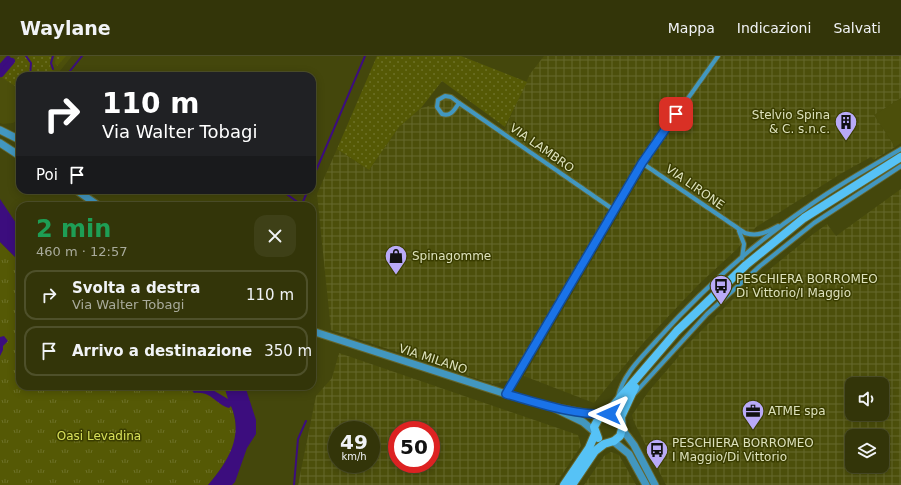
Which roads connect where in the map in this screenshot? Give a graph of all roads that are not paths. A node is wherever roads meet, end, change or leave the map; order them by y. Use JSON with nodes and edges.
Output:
{"nodes":[{"id":1,"x":718,"y":56,"type":"edge"},
{"id":2,"x":459,"y":103,"type":"junction"},
{"id":3,"x":0,"y":130,"type":"edge"},
{"id":4,"x":16,"y":138,"type":"edge"},
{"id":5,"x":0,"y":143,"type":"edge"},
{"id":6,"x":901,"y":149,"type":"edge"},
{"id":7,"x":16,"y":153,"type":"edge"},
{"id":8,"x":901,"y":157,"type":"edge"},
{"id":9,"x":901,"y":162,"type":"edge"},
{"id":10,"x":642,"y":163,"type":"junction"},
{"id":11,"x":901,"y":166,"type":"edge"},
{"id":12,"x":876,"y":173,"type":"junction"},
{"id":13,"x":81,"y":194,"type":"edge"},
{"id":14,"x":93,"y":202,"type":"edge"},
{"id":15,"x":614,"y":210,"type":"junction"},
{"id":16,"x":787,"y":222,"type":"junction"},
{"id":17,"x":736,"y":228,"type":"junction"},
{"id":18,"x":741,"y":259,"type":"junction"},
{"id":19,"x":316,"y":332,"type":"edge"},
{"id":20,"x":645,"y":368,"type":"junction"},
{"id":21,"x":506,"y":394,"type":"junction"},
{"id":22,"x":627,"y":401,"type":"junction"},
{"id":23,"x":617,"y":403,"type":"junction"},
{"id":24,"x":548,"y":406,"type":"junction"},
{"id":25,"x":605,"y":414,"type":"junction"},
{"id":26,"x":622,"y":425,"type":"junction"},
{"id":27,"x":595,"y":433,"type":"junction"},
{"id":28,"x":611,"y":441,"type":"junction"},
{"id":29,"x":564,"y":485,"type":"edge"},
{"id":30,"x":572,"y":485,"type":"edge"},
{"id":31,"x":646,"y":485,"type":"edge"},
{"id":32,"x":655,"y":485,"type":"edge"}],
"edges":[{"from":1,"to":10,"type":"street"},
{"from":2,"to":2,"type":"street"},
{"from":2,"to":15,"type":"street","name":"VIA LAMBRO"},
{"from":3,"to":4,"type":"street"},
{"from":5,"to":7,"type":"street"},
{"from":6,"to":16,"type":"street"},
{"from":8,"to":12,"type":"main road"},
{"from":9,"to":12,"type":"main road"},
{"from":10,"to":15,"type":"street"},
{"from":10,"to":17,"type":"street","name":"VIA LIRONE"},
{"from":11,"to":22,"type":"street"},
{"from":12,"to":20,"type":"main road"},
{"from":13,"to":14,"type":"street"},
{"from":15,"to":21,"type":"street"},
{"from":16,"to":17,"type":"street","name":"VIA LIRONE"},
{"from":16,"to":18,"type":"street"},
{"from":17,"to":18,"type":"street"},
{"from":18,"to":23,"type":"street"},
{"from":19,"to":21,"type":"street","name":"VIA MILANO"},
{"from":20,"to":22,"type":"main road"},
{"from":20,"to":23,"type":"main road"},
{"from":21,"to":24,"type":"street","name":"VIA MILANO"},
{"from":22,"to":26,"type":"main road"},
{"from":23,"to":25,"type":"main road"},
{"from":24,"to":25,"type":"street","name":"VIA MILANO"},
{"from":24,"to":27,"type":"street","name":"VIA MILANO"},
{"from":25,"to":26,"type":"main road"},
{"from":25,"to":27,"type":"main road"},
{"from":26,"to":28,"type":"main road"},
{"from":26,"to":32,"type":"street"},
{"from":27,"to":28,"type":"main road"},
{"from":27,"to":29,"type":"main road"},
{"from":28,"to":30,"type":"main road"},
{"from":28,"to":31,"type":"street"}]}
